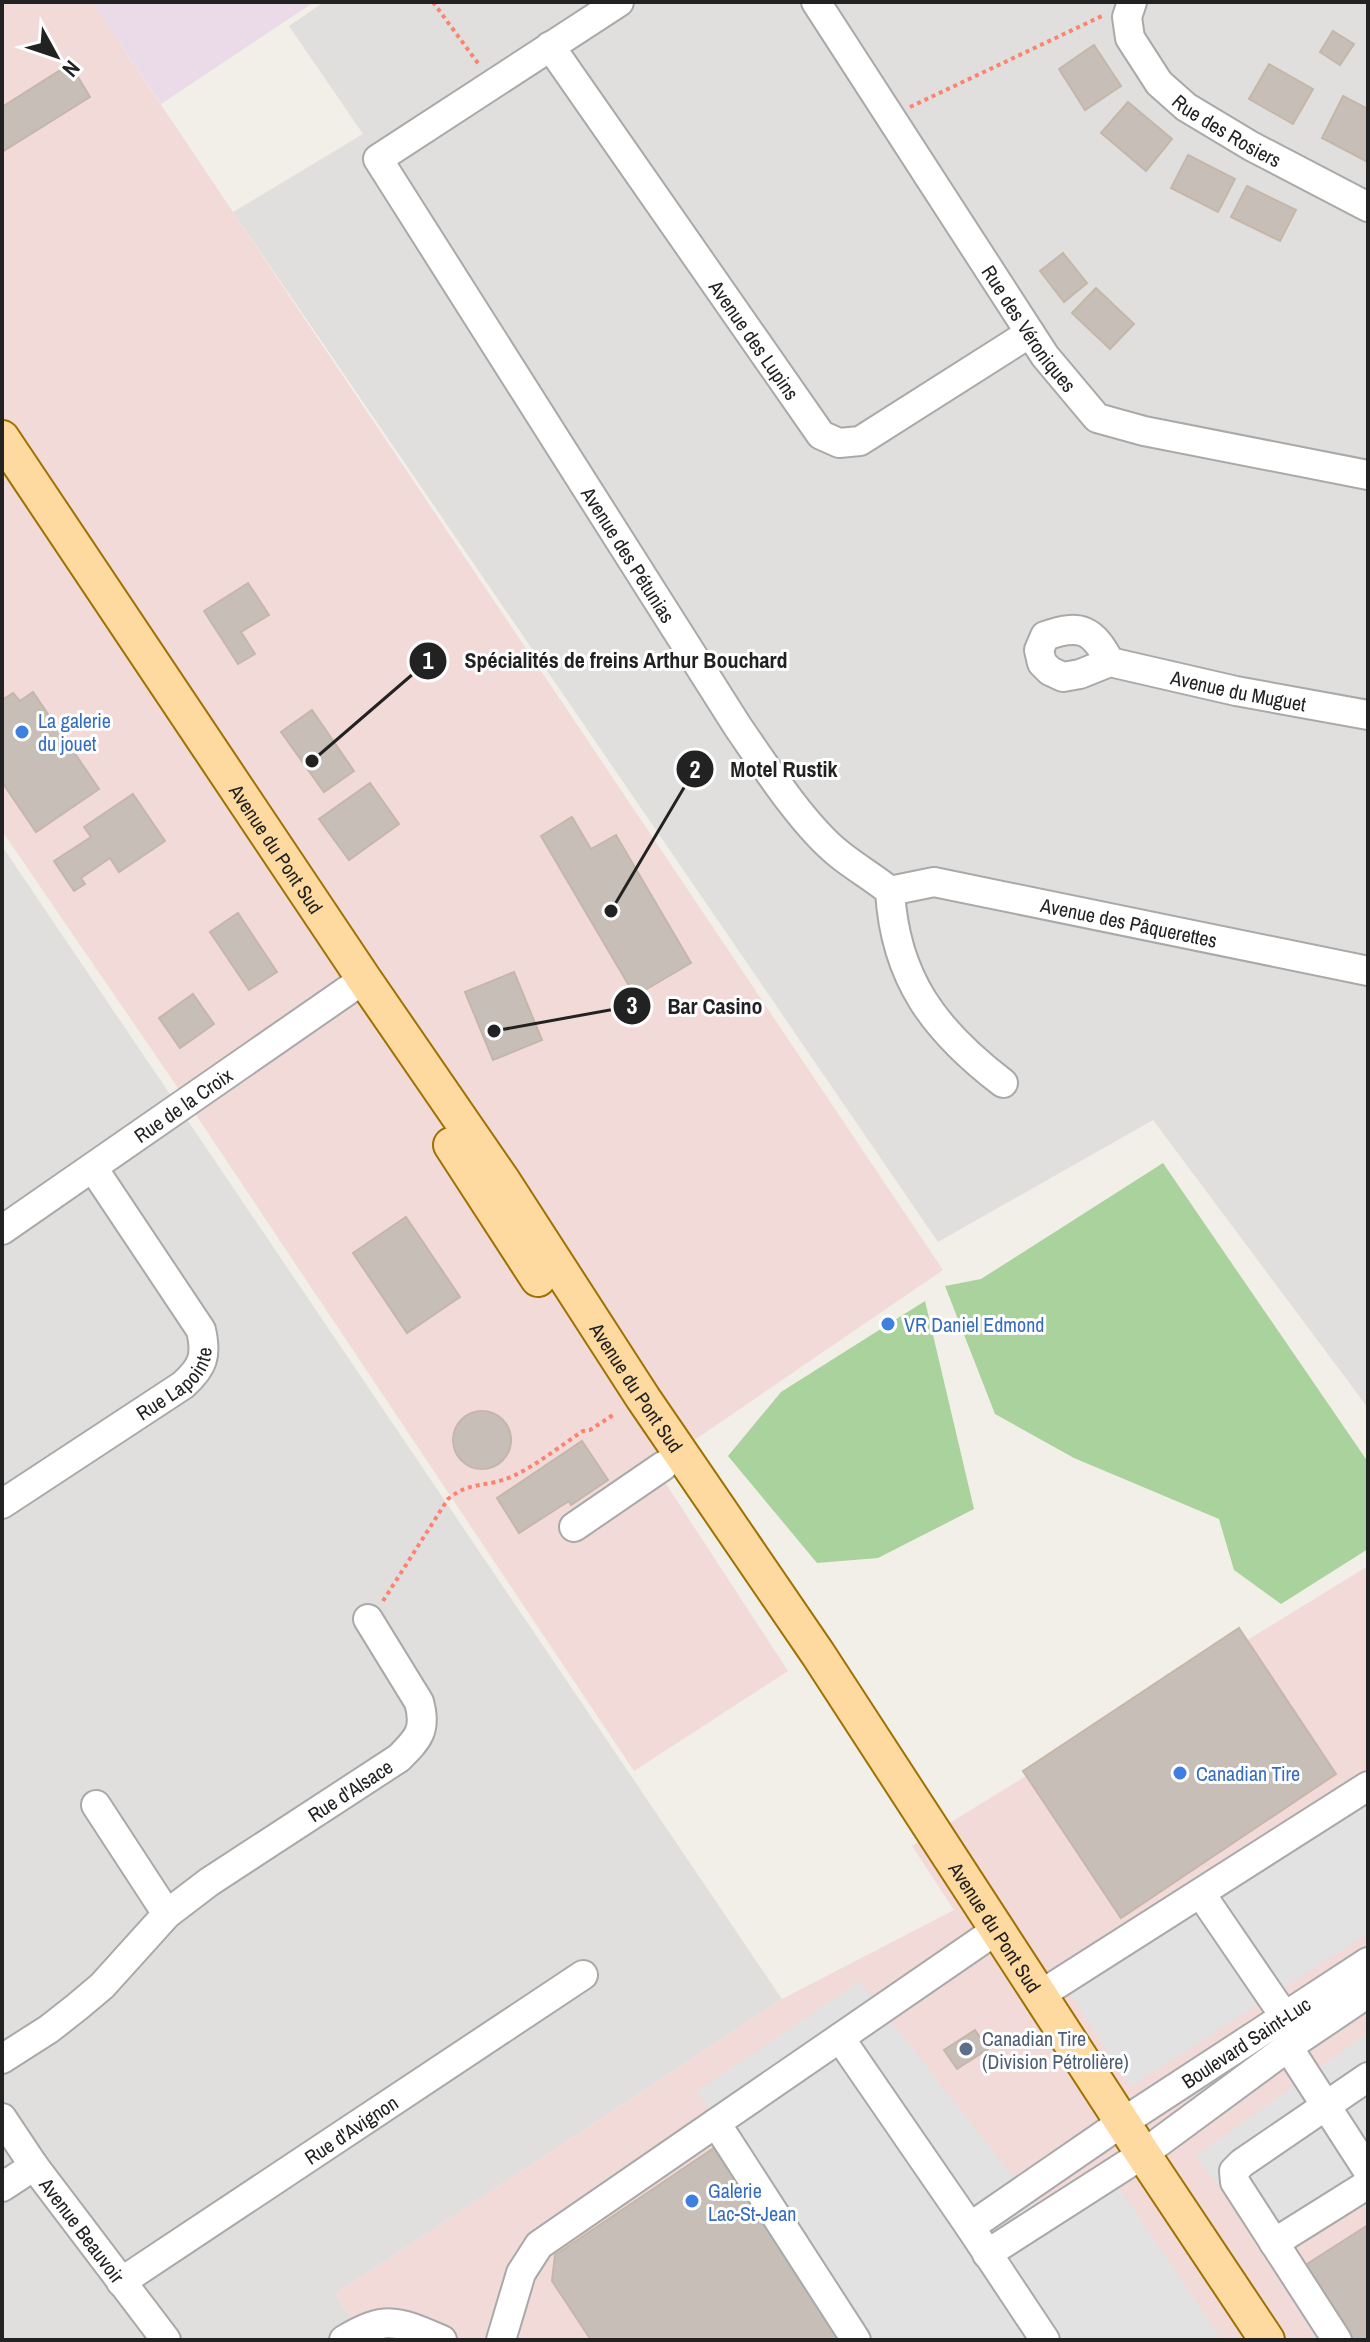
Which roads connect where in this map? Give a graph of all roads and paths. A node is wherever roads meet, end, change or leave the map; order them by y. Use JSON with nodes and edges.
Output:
{"nodes":[{"id":1,"x":433,"y":2,"type":"edge"},
{"id":2,"x":619,"y":2,"type":"edge"},
{"id":3,"x":816,"y":2,"type":"edge"},
{"id":4,"x":1130,"y":10,"type":"edge"},
{"id":5,"x":550,"y":46,"type":"junction"},
{"id":6,"x":493,"y":84,"type":"junction"},
{"id":7,"x":890,"y":116,"type":"junction"},
{"id":8,"x":1368,"y":207,"type":"edge"},
{"id":9,"x":1030,"y":333,"type":"junction"},
{"id":10,"x":4,"y":454,"type":"edge"},
{"id":11,"x":1368,"y":475,"type":"edge"},
{"id":12,"x":1110,"y":662,"type":"dead end"},
{"id":13,"x":1368,"y":715,"type":"edge"},
{"id":14,"x":890,"y":891,"type":"junction"},
{"id":15,"x":1368,"y":971,"type":"edge"},
{"id":16,"x":356,"y":984,"type":"junction"},
{"id":17,"x":1003,"y":1083,"type":"dead end"},
{"id":18,"x":93,"y":1168,"type":"junction"},
{"id":19,"x":2,"y":1230,"type":"edge"},
{"id":20,"x":613,"y":1415,"type":"dead end"},
{"id":21,"x":663,"y":1466,"type":"junction"},
{"id":22,"x":2,"y":1504,"type":"edge"},
{"id":23,"x":574,"y":1527,"type":"dead end"},
{"id":24,"x":369,"y":1622,"type":"joint"},
{"id":25,"x":1368,"y":1786,"type":"edge"},
{"id":26,"x":96,"y":1805,"type":"dead end"},
{"id":27,"x":1201,"y":1894,"type":"junction"},
{"id":28,"x":167,"y":1914,"type":"junction"},
{"id":29,"x":990,"y":1933,"type":"junction"},
{"id":30,"x":1368,"y":1962,"type":"edge"},
{"id":31,"x":583,"y":1975,"type":"dead end"},
{"id":32,"x":1368,"y":1993,"type":"edge"},
{"id":33,"x":1040,"y":1995,"type":"junction"},
{"id":34,"x":1285,"y":2017,"type":"junction"},
{"id":35,"x":840,"y":2038,"type":"junction"},
{"id":36,"x":1288,"y":2047,"type":"junction"},
{"id":37,"x":2,"y":2059,"type":"edge"},
{"id":38,"x":1368,"y":2077,"type":"edge"},
{"id":39,"x":1326,"y":2107,"type":"junction"},
{"id":40,"x":2,"y":2118,"type":"edge"},
{"id":41,"x":716,"y":2123,"type":"junction"},
{"id":42,"x":1116,"y":2128,"type":"junction"},
{"id":43,"x":1135,"y":2159,"type":"junction"},
{"id":44,"x":34,"y":2166,"type":"junction"},
{"id":45,"x":1368,"y":2171,"type":"edge"},
{"id":46,"x":1368,"y":2184,"type":"edge"},
{"id":47,"x":2,"y":2187,"type":"edge"},
{"id":48,"x":970,"y":2227,"type":"junction"},
{"id":49,"x":1274,"y":2243,"type":"junction"},
{"id":50,"x":987,"y":2254,"type":"junction"},
{"id":51,"x":121,"y":2282,"type":"junction"},
{"id":52,"x":166,"y":2340,"type":"edge"},
{"id":53,"x":344,"y":2340,"type":"edge"},
{"id":54,"x":442,"y":2340,"type":"edge"},
{"id":55,"x":501,"y":2340,"type":"edge"},
{"id":56,"x":856,"y":2340,"type":"edge"},
{"id":57,"x":1045,"y":2340,"type":"edge"},
{"id":58,"x":1246,"y":2340,"type":"edge"},
{"id":59,"x":1267,"y":2340,"type":"edge"},
{"id":60,"x":1337,"y":2340,"type":"edge"}],
"edges":[{"from":1,"to":6,"type":"path"},
{"from":2,"to":5,"type":"street"},
{"from":3,"to":7,"type":"street","name":"Rue des Véroniques"},
{"from":4,"to":7,"type":"path"},
{"from":4,"to":8,"type":"street","name":"Rue des Rosiers"},
{"from":5,"to":6,"type":"street"},
{"from":5,"to":9,"type":"street","name":"Avenue des Lupins"},
{"from":6,"to":14,"type":"street","name":"Avenue des Pétunias"},
{"from":7,"to":9,"type":"street","name":"Rue des Véroniques"},
{"from":9,"to":11,"type":"street","name":"Rue des Véroniques"},
{"from":10,"to":16,"type":"main road","name":"Avenue du Pont Sud"},
{"from":12,"to":13,"type":"street","name":"Avenue du Muguet"},
{"from":14,"to":15,"type":"street","name":"Avenue des Pâquerettes"},
{"from":14,"to":17,"type":"street"},
{"from":16,"to":18,"type":"street","name":"Rue de la Croix"},
{"from":16,"to":21,"type":"main road","name":"Avenue du Pont Sud"},
{"from":16,"to":29,"type":"main road","name":"Avenue du Pont Sud"},
{"from":18,"to":19,"type":"street","name":"Rue de la Croix"},
{"from":18,"to":22,"type":"street","name":"Rue Lapointe"},
{"from":20,"to":24,"type":"path"},
{"from":21,"to":23,"type":"street"},
{"from":21,"to":29,"type":"main road","name":"Avenue du Pont Sud"},
{"from":24,"to":28,"type":"street","name":"Rue d'Alsace"},
{"from":25,"to":27,"type":"street"},
{"from":26,"to":28,"type":"street"},
{"from":27,"to":33,"type":"street"},
{"from":27,"to":34,"type":"street"},
{"from":28,"to":37,"type":"street","name":"Rue d'Alsace"},
{"from":29,"to":33,"type":"main road","name":"Avenue du Pont Sud"},
{"from":29,"to":35,"type":"street"},
{"from":29,"to":42,"type":"main road","name":"Avenue du Pont Sud"},
{"from":30,"to":34,"type":"street","name":"Boulevard Saint-Luc"},
{"from":31,"to":51,"type":"street","name":"Rue d'Avignon"},
{"from":32,"to":36,"type":"street","name":"Boulevard Saint-Luc"},
{"from":33,"to":42,"type":"main road","name":"Avenue du Pont Sud"},
{"from":34,"to":42,"type":"street","name":"Boulevard Saint-Luc"},
{"from":35,"to":41,"type":"street"},
{"from":35,"to":48,"type":"street"},
{"from":36,"to":39,"type":"street"},
{"from":36,"to":43,"type":"street","name":"Boulevard Saint-Luc"},
{"from":38,"to":39,"type":"street"},
{"from":39,"to":45,"type":"street"},
{"from":39,"to":49,"type":"street"},
{"from":40,"to":44,"type":"street","name":"Avenue Beauvoir"},
{"from":41,"to":55,"type":"street"},
{"from":41,"to":56,"type":"street"},
{"from":42,"to":43,"type":"main road","name":"Avenue du Pont Sud"},
{"from":42,"to":48,"type":"street","name":"Boulevard Saint-Luc"},
{"from":43,"to":50,"type":"street","name":"Boulevard Saint-Luc"},
{"from":43,"to":58,"type":"main road","name":"Avenue du Pont Sud"},
{"from":43,"to":59,"type":"main road","name":"Avenue du Pont Sud"},
{"from":44,"to":47,"type":"street"},
{"from":44,"to":51,"type":"street","name":"Avenue Beauvoir"},
{"from":46,"to":49,"type":"street"},
{"from":48,"to":50,"type":"street"},
{"from":49,"to":60,"type":"street"},
{"from":50,"to":57,"type":"street"},
{"from":51,"to":52,"type":"street","name":"Avenue Beauvoir"},
{"from":53,"to":54,"type":"street"}]}
